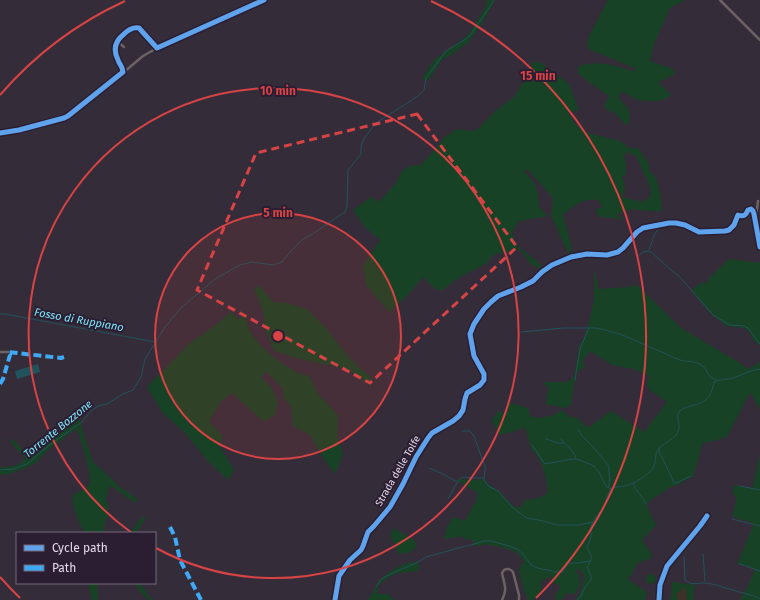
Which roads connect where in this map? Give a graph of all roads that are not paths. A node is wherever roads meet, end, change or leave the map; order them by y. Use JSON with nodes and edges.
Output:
{"nodes":[{"id":1,"x":264,"y":0,"type":"edge"},
{"id":2,"x":720,"y":0,"type":"edge"},
{"id":3,"x":760,"y":40,"type":"edge"},
{"id":4,"x":117,"y":41,"type":"junction"},
{"id":5,"x":124,"y":48,"type":"dead end"},
{"id":6,"x":157,"y":48,"type":"junction"},
{"id":7,"x":123,"y":72,"type":"junction"},
{"id":8,"x":0,"y":133,"type":"edge"},
{"id":9,"x":758,"y":200,"type":"dead end"},
{"id":10,"x":754,"y":217,"type":"junction"},
{"id":11,"x":760,"y":247,"type":"edge"},
{"id":12,"x":0,"y":352,"type":"edge"},
{"id":13,"x":8,"y":352,"type":"dead end"},
{"id":14,"x":706,"y":516,"type":"dead end"},
{"id":15,"x":335,"y":600,"type":"edge"},
{"id":16,"x":502,"y":600,"type":"edge"},
{"id":17,"x":519,"y":600,"type":"edge"},
{"id":18,"x":659,"y":600,"type":"edge"}],
"edges":[{"from":1,"to":6,"type":"street"},
{"from":2,"to":3,"type":"street"},
{"from":4,"to":5,"type":"street"},
{"from":4,"to":6,"type":"street"},
{"from":4,"to":7,"type":"street"},
{"from":6,"to":7,"type":"street"},
{"from":7,"to":8,"type":"street"},
{"from":9,"to":10,"type":"street"},
{"from":10,"to":11,"type":"street"},
{"from":10,"to":15,"type":"street","name":"Strada delle Tolfe"},
{"from":12,"to":13,"type":"street"},
{"from":14,"to":18,"type":"street"},
{"from":16,"to":17,"type":"street"}]}
